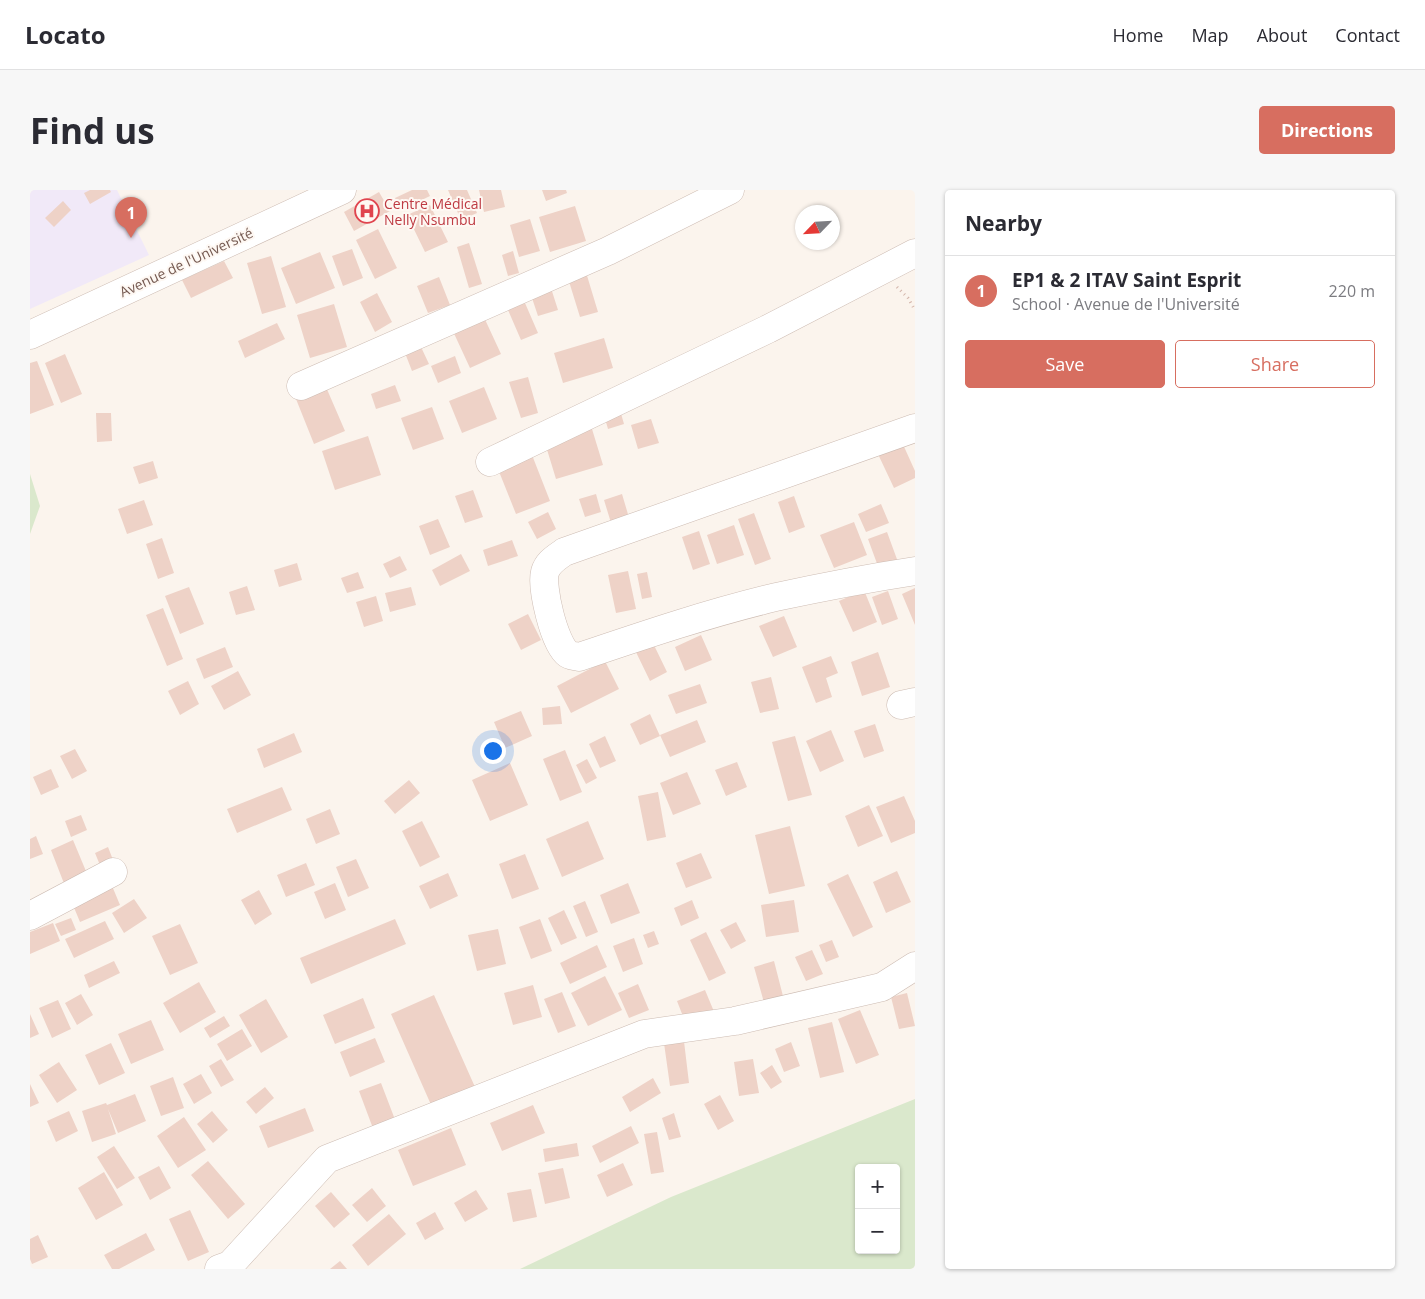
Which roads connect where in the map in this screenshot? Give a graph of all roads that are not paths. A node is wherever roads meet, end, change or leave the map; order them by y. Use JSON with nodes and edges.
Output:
{"nodes":[{"id":1,"x":342,"y":190,"type":"edge"},
{"id":2,"x":730,"y":190,"type":"edge"},
{"id":3,"x":915,"y":253,"type":"edge"},
{"id":4,"x":30,"y":334,"type":"edge"},
{"id":5,"x":301,"y":386,"type":"dead end"},
{"id":6,"x":915,"y":428,"type":"edge"},
{"id":7,"x":490,"y":462,"type":"dead end"},
{"id":8,"x":915,"y":571,"type":"edge"},
{"id":9,"x":113,"y":872,"type":"dead end"},
{"id":10,"x":30,"y":916,"type":"edge"},
{"id":11,"x":915,"y":966,"type":"edge"},
{"id":12,"x":219,"y":1269,"type":"edge"}],
"edges":[{"from":1,"to":4,"type":"street","name":"Avenue de l'Université"},
{"from":2,"to":5,"type":"street"},
{"from":3,"to":7,"type":"street"},
{"from":6,"to":8,"type":"street"},
{"from":9,"to":10,"type":"street"},
{"from":11,"to":12,"type":"street"}]}
